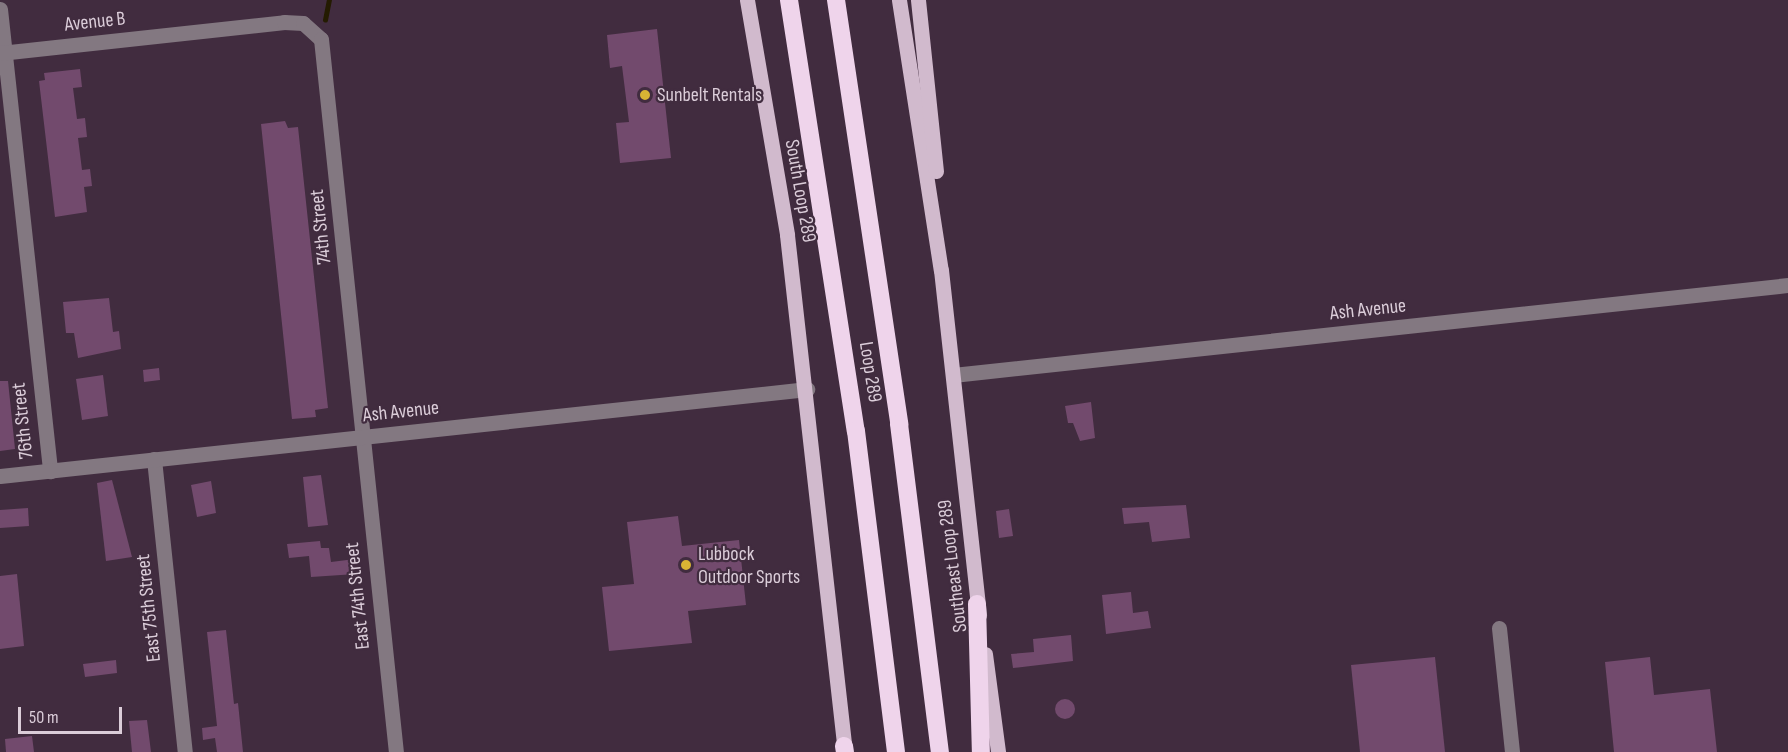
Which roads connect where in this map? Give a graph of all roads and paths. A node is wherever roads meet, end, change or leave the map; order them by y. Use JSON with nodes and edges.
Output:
{"nodes":[{"id":1,"x":747,"y":0,"type":"edge"},
{"id":2,"x":789,"y":0,"type":"edge"},
{"id":3,"x":836,"y":0,"type":"edge"},
{"id":4,"x":899,"y":0,"type":"edge"},
{"id":5,"x":918,"y":0,"type":"edge"},
{"id":6,"x":0,"y":9,"type":"edge"},
{"id":7,"x":303,"y":23,"type":"joint"},
{"id":8,"x":2,"y":53,"type":"edge"},
{"id":9,"x":941,"y":270,"type":"junction"},
{"id":10,"x":1788,"y":285,"type":"edge"},
{"id":11,"x":953,"y":375,"type":"junction"},
{"id":12,"x":807,"y":389,"type":"junction"},
{"id":13,"x":363,"y":437,"type":"junction"},
{"id":14,"x":154,"y":459,"type":"junction"},
{"id":15,"x":50,"y":471,"type":"junction"},
{"id":16,"x":0,"y":476,"type":"edge"},
{"id":17,"x":977,"y":604,"type":"junction"},
{"id":18,"x":1499,"y":628,"type":"dead end"},
{"id":19,"x":845,"y":750,"type":"edge"},
{"id":20,"x":185,"y":752,"type":"edge"},
{"id":21,"x":396,"y":752,"type":"edge"},
{"id":22,"x":896,"y":752,"type":"edge"},
{"id":23,"x":940,"y":752,"type":"edge"},
{"id":24,"x":981,"y":752,"type":"edge"},
{"id":25,"x":998,"y":752,"type":"edge"},
{"id":26,"x":1512,"y":752,"type":"edge"}],
"edges":[{"from":1,"to":12,"type":"main road","name":"South Loop 289"},
{"from":2,"to":22,"type":"highway","name":"Loop 289"},
{"from":3,"to":23,"type":"highway","name":"Loop 289"},
{"from":4,"to":9,"type":"main road"},
{"from":5,"to":9,"type":"main road"},
{"from":6,"to":8,"type":"street","name":"76th Street"},
{"from":7,"to":8,"type":"street","name":"Avenue B"},
{"from":7,"to":13,"type":"street","name":"74th Street"},
{"from":8,"to":15,"type":"street","name":"76th Street"},
{"from":9,"to":11,"type":"main road"},
{"from":10,"to":11,"type":"street","name":"Ash Avenue"},
{"from":11,"to":17,"type":"main road","name":"Southeast Loop 289"},
{"from":12,"to":13,"type":"street","name":"Ash Avenue"},
{"from":12,"to":19,"type":"main road"},
{"from":13,"to":14,"type":"street","name":"Ash Avenue"},
{"from":13,"to":21,"type":"street","name":"East 74th Street"},
{"from":14,"to":15,"type":"street","name":"Ash Avenue"},
{"from":14,"to":20,"type":"street","name":"East 75th Street"},
{"from":15,"to":16,"type":"street","name":"Ash Avenue"},
{"from":17,"to":24,"type":"highway"},
{"from":17,"to":25,"type":"main road","name":"Southeast Loop 289"},
{"from":18,"to":26,"type":"street"}]}
